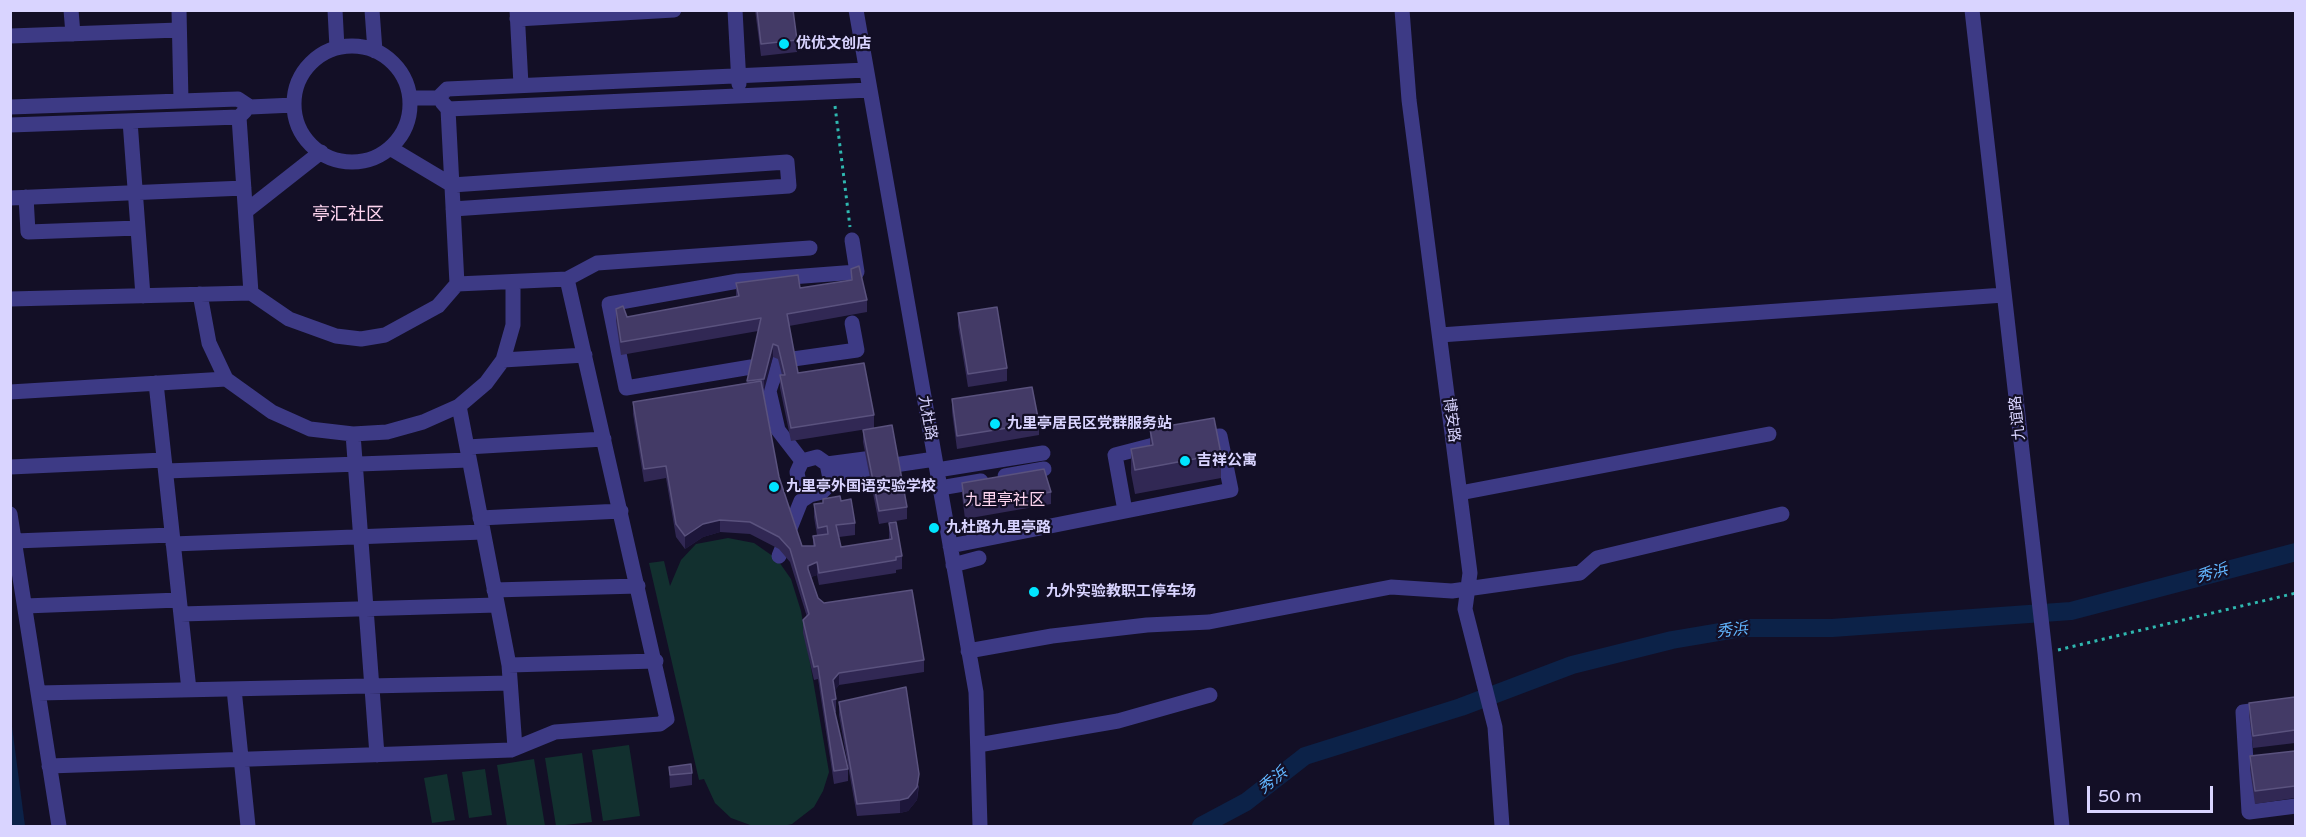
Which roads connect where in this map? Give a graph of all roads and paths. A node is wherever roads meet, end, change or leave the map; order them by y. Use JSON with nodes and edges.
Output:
{"nodes":[{"id":1,"x":71,"y":10,"type":"edge"},
{"id":2,"x":179,"y":10,"type":"edge"},
{"id":3,"x":335,"y":10,"type":"edge"},
{"id":4,"x":372,"y":10,"type":"edge"},
{"id":5,"x":674,"y":10,"type":"edge"},
{"id":6,"x":735,"y":10,"type":"edge"},
{"id":7,"x":855,"y":10,"type":"edge"},
{"id":8,"x":1402,"y":10,"type":"edge"},
{"id":9,"x":1972,"y":10,"type":"edge"},
{"id":10,"x":624,"y":12,"type":"edge"},
{"id":11,"x":517,"y":15,"type":"edge"},
{"id":12,"x":179,"y":30,"type":"junction"},
{"id":13,"x":73,"y":34,"type":"junction"},
{"id":14,"x":10,"y":36,"type":"edge"},
{"id":15,"x":337,"y":48,"type":"junction"},
{"id":16,"x":375,"y":51,"type":"junction"},
{"id":17,"x":866,"y":70,"type":"junction"},
{"id":18,"x":738,"y":75,"type":"junction"},
{"id":19,"x":521,"y":85,"type":"junction"},
{"id":20,"x":870,"y":90,"type":"junction"},
{"id":21,"x":833,"y":92,"type":"junction"},
{"id":22,"x":739,"y":96,"type":"junction"},
{"id":23,"x":410,"y":98,"type":"junction"},
{"id":24,"x":181,"y":100,"type":"junction"},
{"id":25,"x":443,"y":103,"type":"junction"},
{"id":26,"x":294,"y":105,"type":"junction"},
{"id":27,"x":10,"y":107,"type":"edge"},
{"id":28,"x":245,"y":112,"type":"junction"},
{"id":29,"x":130,"y":121,"type":"junction"},
{"id":30,"x":10,"y":125,"type":"edge"},
{"id":31,"x":390,"y":148,"type":"junction"},
{"id":32,"x":321,"y":152,"type":"junction"},
{"id":33,"x":452,"y":185,"type":"junction"},
{"id":34,"x":244,"y":188,"type":"junction"},
{"id":35,"x":136,"y":193,"type":"junction"},
{"id":36,"x":18,"y":198,"type":"edge"},
{"id":37,"x":453,"y":209,"type":"junction"},
{"id":38,"x":246,"y":211,"type":"junction"},
{"id":39,"x":138,"y":228,"type":"junction"},
{"id":40,"x":852,"y":240,"type":"joint"},
{"id":41,"x":810,"y":248,"type":"dead end"},
{"id":42,"x":567,"y":279,"type":"junction"},
{"id":43,"x":513,"y":282,"type":"junction"},
{"id":44,"x":457,"y":284,"type":"junction"},
{"id":45,"x":251,"y":293,"type":"junction"},
{"id":46,"x":200,"y":294,"type":"junction"},
{"id":47,"x":2004,"y":295,"type":"junction"},
{"id":48,"x":143,"y":296,"type":"junction"},
{"id":49,"x":10,"y":299,"type":"edge"},
{"id":50,"x":852,"y":323,"type":"dead end"},
{"id":51,"x":1440,"y":335,"type":"junction"},
{"id":52,"x":585,"y":355,"type":"junction"},
{"id":53,"x":503,"y":360,"type":"junction"},
{"id":54,"x":226,"y":379,"type":"junction"},
{"id":55,"x":773,"y":380,"type":"junction"},
{"id":56,"x":156,"y":383,"type":"junction"},
{"id":57,"x":10,"y":392,"type":"edge"},
{"id":58,"x":459,"y":406,"type":"junction"},
{"id":59,"x":353,"y":434,"type":"junction"},
{"id":60,"x":1769,"y":434,"type":"dead end"},
{"id":61,"x":604,"y":439,"type":"junction"},
{"id":62,"x":468,"y":453,"type":"junction"},
{"id":63,"x":1043,"y":453,"type":"dead end"},
{"id":64,"x":802,"y":460,"type":"junction"},
{"id":65,"x":935,"y":460,"type":"junction"},
{"id":66,"x":356,"y":464,"type":"junction"},
{"id":67,"x":827,"y":464,"type":"junction"},
{"id":68,"x":165,"y":466,"type":"junction"},
{"id":69,"x":10,"y":467,"type":"edge"},
{"id":70,"x":1044,"y":469,"type":"edge"},
{"id":71,"x":831,"y":483,"type":"junction"},
{"id":72,"x":940,"y":488,"type":"junction"},
{"id":73,"x":1460,"y":493,"type":"junction"},
{"id":74,"x":810,"y":495,"type":"junction"},
{"id":75,"x":621,"y":511,"type":"junction"},
{"id":76,"x":1125,"y":511,"type":"junction"},
{"id":77,"x":10,"y":514,"type":"edge"},
{"id":78,"x":1782,"y":514,"type":"dead end"},
{"id":79,"x":482,"y":525,"type":"junction"},
{"id":80,"x":361,"y":537,"type":"junction"},
{"id":81,"x":173,"y":539,"type":"junction"},
{"id":82,"x":15,"y":541,"type":"junction"},
{"id":83,"x":950,"y":546,"type":"junction"},
{"id":84,"x":779,"y":556,"type":"dead end"},
{"id":85,"x":979,"y":558,"type":"dead end"},
{"id":86,"x":953,"y":565,"type":"junction"},
{"id":87,"x":638,"y":586,"type":"junction"},
{"id":88,"x":1468,"y":588,"type":"junction"},
{"id":89,"x":2295,"y":593,"type":"edge"},
{"id":90,"x":496,"y":598,"type":"junction"},
{"id":91,"x":25,"y":606,"type":"junction"},
{"id":92,"x":180,"y":607,"type":"junction"},
{"id":93,"x":366,"y":608,"type":"junction"},
{"id":94,"x":2044,"y":645,"type":"junction"},
{"id":95,"x":968,"y":651,"type":"junction"},
{"id":96,"x":656,"y":661,"type":"junction"},
{"id":97,"x":509,"y":665,"type":"junction"},
{"id":98,"x":510,"y":683,"type":"junction"},
{"id":99,"x":372,"y":686,"type":"junction"},
{"id":100,"x":234,"y":689,"type":"junction"},
{"id":101,"x":189,"y":690,"type":"junction"},
{"id":102,"x":38,"y":693,"type":"junction"},
{"id":103,"x":1210,"y":694,"type":"dead end"},
{"id":104,"x":2295,"y":705,"type":"edge"},
{"id":105,"x":978,"y":745,"type":"junction"},
{"id":106,"x":515,"y":748,"type":"junction"},
{"id":107,"x":377,"y":754,"type":"junction"},
{"id":108,"x":241,"y":759,"type":"junction"},
{"id":109,"x":2266,"y":759,"type":"edge"},
{"id":110,"x":2246,"y":762,"type":"junction"},
{"id":111,"x":50,"y":766,"type":"junction"},
{"id":112,"x":2295,"y":806,"type":"edge"},
{"id":113,"x":59,"y":826,"type":"edge"},
{"id":114,"x":248,"y":826,"type":"edge"},
{"id":115,"x":981,"y":826,"type":"edge"},
{"id":116,"x":1502,"y":826,"type":"edge"},
{"id":117,"x":2062,"y":826,"type":"edge"}],
"edges":[{"from":1,"to":13,"type":"street"},
{"from":2,"to":12,"type":"street"},
{"from":3,"to":15,"type":"street"},
{"from":4,"to":16,"type":"street"},
{"from":5,"to":10,"type":"street"},
{"from":6,"to":18,"type":"street"},
{"from":7,"to":17,"type":"street","name":"九杜路"},
{"from":8,"to":51,"type":"street","name":"博安路"},
{"from":9,"to":47,"type":"street","name":"九谊路"},
{"from":10,"to":11,"type":"street"},
{"from":11,"to":19,"type":"street"},
{"from":12,"to":13,"type":"street"},
{"from":12,"to":24,"type":"street"},
{"from":13,"to":14,"type":"street"},
{"from":15,"to":16,"type":"street"},
{"from":15,"to":26,"type":"street"},
{"from":16,"to":23,"type":"street"},
{"from":17,"to":18,"type":"street"},
{"from":17,"to":20,"type":"street","name":"九杜路"},
{"from":18,"to":19,"type":"street"},
{"from":18,"to":22,"type":"street"},
{"from":19,"to":25,"type":"street"},
{"from":20,"to":21,"type":"street"},
{"from":20,"to":65,"type":"street","name":"九杜路"},
{"from":21,"to":22,"type":"street"},
{"from":21,"to":40,"type":"path"},
{"from":22,"to":25,"type":"street"},
{"from":23,"to":25,"type":"street"},
{"from":23,"to":31,"type":"street"},
{"from":24,"to":27,"type":"street"},
{"from":24,"to":28,"type":"street"},
{"from":25,"to":33,"type":"street"},
{"from":26,"to":28,"type":"street"},
{"from":26,"to":32,"type":"street"},
{"from":28,"to":29,"type":"street"},
{"from":28,"to":34,"type":"street"},
{"from":29,"to":30,"type":"street"},
{"from":29,"to":35,"type":"street"},
{"from":31,"to":32,"type":"street"},
{"from":31,"to":33,"type":"street"},
{"from":32,"to":38,"type":"street"},
{"from":33,"to":37,"type":"street"},
{"from":33,"to":37,"type":"street"},
{"from":34,"to":35,"type":"street"},
{"from":34,"to":38,"type":"street"},
{"from":35,"to":36,"type":"street"},
{"from":35,"to":39,"type":"street"},
{"from":36,"to":39,"type":"street"},
{"from":37,"to":44,"type":"street"},
{"from":38,"to":45,"type":"street"},
{"from":39,"to":48,"type":"street"},
{"from":40,"to":55,"type":"street"},
{"from":41,"to":42,"type":"street"},
{"from":42,"to":43,"type":"street"},
{"from":42,"to":52,"type":"street"},
{"from":43,"to":44,"type":"street"},
{"from":43,"to":53,"type":"street"},
{"from":44,"to":45,"type":"street"},
{"from":45,"to":46,"type":"street"},
{"from":46,"to":48,"type":"street"},
{"from":46,"to":54,"type":"street"},
{"from":47,"to":51,"type":"street"},
{"from":47,"to":94,"type":"street","name":"九谊路"},
{"from":48,"to":49,"type":"street"},
{"from":50,"to":55,"type":"street"},
{"from":51,"to":73,"type":"street","name":"博安路"},
{"from":52,"to":53,"type":"street"},
{"from":52,"to":61,"type":"street"},
{"from":53,"to":58,"type":"street"},
{"from":54,"to":56,"type":"street"},
{"from":54,"to":59,"type":"street"},
{"from":55,"to":64,"type":"street"},
{"from":56,"to":57,"type":"street"},
{"from":56,"to":68,"type":"street"},
{"from":58,"to":59,"type":"street"},
{"from":58,"to":62,"type":"street"},
{"from":59,"to":66,"type":"street"},
{"from":60,"to":73,"type":"street"},
{"from":61,"to":62,"type":"street"},
{"from":61,"to":75,"type":"street"},
{"from":62,"to":66,"type":"street"},
{"from":62,"to":79,"type":"street"},
{"from":63,"to":65,"type":"street"},
{"from":64,"to":67,"type":"street"},
{"from":64,"to":74,"type":"street"},
{"from":65,"to":67,"type":"street"},
{"from":65,"to":71,"type":"street"},
{"from":65,"to":72,"type":"street","name":"九杜路"},
{"from":66,"to":68,"type":"street"},
{"from":66,"to":80,"type":"street"},
{"from":67,"to":71,"type":"street"},
{"from":68,"to":69,"type":"street"},
{"from":68,"to":81,"type":"street"},
{"from":70,"to":72,"type":"street"},
{"from":71,"to":74,"type":"street"},
{"from":72,"to":83,"type":"street","name":"九杜路"},
{"from":73,"to":88,"type":"street","name":"博安路"},
{"from":74,"to":84,"type":"street"},
{"from":75,"to":79,"type":"street"},
{"from":75,"to":87,"type":"street"},
{"from":76,"to":76,"type":"street"},
{"from":76,"to":83,"type":"street"},
{"from":77,"to":82,"type":"street"},
{"from":78,"to":88,"type":"street"},
{"from":79,"to":80,"type":"street"},
{"from":79,"to":90,"type":"street"},
{"from":80,"to":81,"type":"street"},
{"from":80,"to":93,"type":"street"},
{"from":81,"to":82,"type":"street"},
{"from":81,"to":92,"type":"street"},
{"from":82,"to":91,"type":"street"},
{"from":83,"to":86,"type":"street","name":"九杜路"},
{"from":85,"to":86,"type":"street"},
{"from":86,"to":95,"type":"street","name":"九杜路"},
{"from":87,"to":90,"type":"street"},
{"from":87,"to":96,"type":"street"},
{"from":88,"to":95,"type":"street"},
{"from":88,"to":116,"type":"street","name":"博安路"},
{"from":89,"to":94,"type":"path"},
{"from":90,"to":93,"type":"street"},
{"from":90,"to":97,"type":"street"},
{"from":91,"to":92,"type":"street"},
{"from":91,"to":102,"type":"street"},
{"from":92,"to":93,"type":"street"},
{"from":92,"to":101,"type":"street"},
{"from":93,"to":99,"type":"street"},
{"from":94,"to":117,"type":"street","name":"九谊路"},
{"from":95,"to":105,"type":"street","name":"九杜路"},
{"from":96,"to":97,"type":"street"},
{"from":96,"to":106,"type":"street"},
{"from":97,"to":98,"type":"street"},
{"from":98,"to":99,"type":"street"},
{"from":98,"to":106,"type":"street"},
{"from":99,"to":100,"type":"street"},
{"from":99,"to":107,"type":"street"},
{"from":100,"to":101,"type":"street"},
{"from":100,"to":108,"type":"street"},
{"from":101,"to":102,"type":"street"},
{"from":102,"to":111,"type":"street"},
{"from":103,"to":105,"type":"street"},
{"from":104,"to":110,"type":"street"},
{"from":105,"to":115,"type":"street","name":"九杜路"},
{"from":106,"to":107,"type":"street"},
{"from":107,"to":108,"type":"street"},
{"from":108,"to":111,"type":"street"},
{"from":108,"to":114,"type":"street"},
{"from":109,"to":110,"type":"street"},
{"from":110,"to":112,"type":"street"},
{"from":111,"to":113,"type":"street"}]}
